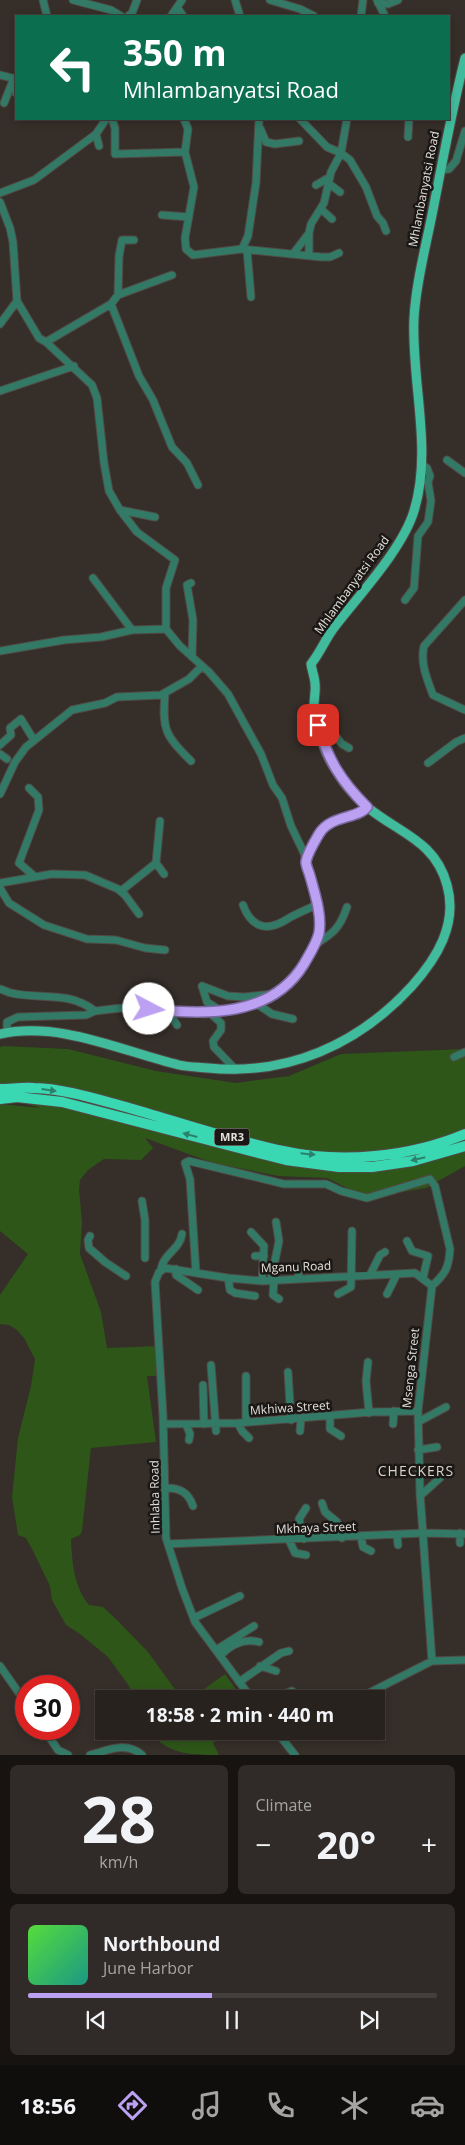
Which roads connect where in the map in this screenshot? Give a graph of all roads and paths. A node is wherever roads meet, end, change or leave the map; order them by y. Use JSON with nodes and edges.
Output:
{"nodes":[{"id":1,"x":42,"y":0,"type":"edge"},
{"id":2,"x":72,"y":0,"type":"edge"},
{"id":3,"x":137,"y":0,"type":"edge"},
{"id":4,"x":182,"y":0,"type":"edge"},
{"id":5,"x":235,"y":0,"type":"edge"},
{"id":6,"x":270,"y":0,"type":"edge"},
{"id":7,"x":363,"y":0,"type":"edge"},
{"id":8,"x":398,"y":0,"type":"edge"},
{"id":9,"x":377,"y":2,"type":"edge"},
{"id":10,"x":177,"y":7,"type":"junction"},
{"id":11,"x":47,"y":15,"type":"edge"},
{"id":12,"x":119,"y":15,"type":"edge"},
{"id":13,"x":129,"y":15,"type":"edge"},
{"id":14,"x":171,"y":15,"type":"edge"},
{"id":15,"x":182,"y":15,"type":"edge"},
{"id":16,"x":240,"y":15,"type":"edge"},
{"id":17,"x":312,"y":15,"type":"edge"},
{"id":18,"x":361,"y":15,"type":"edge"},
{"id":19,"x":384,"y":15,"type":"edge"},
{"id":20,"x":465,"y":58,"type":"edge"},
{"id":21,"x":0,"y":75,"type":"edge"},
{"id":22,"x":15,"y":79,"type":"edge"},
{"id":23,"x":4,"y":103,"type":"dead end"},
{"id":24,"x":105,"y":120,"type":"edge"},
{"id":25,"x":112,"y":120,"type":"edge"},
{"id":26,"x":184,"y":120,"type":"edge"},
{"id":27,"x":301,"y":120,"type":"edge"},
{"id":28,"x":346,"y":120,"type":"edge"},
{"id":29,"x":409,"y":120,"type":"edge"},
{"id":30,"x":259,"y":122,"type":"edge"},
{"id":31,"x":465,"y":131,"type":"edge"},
{"id":32,"x":96,"y":134,"type":"junction"},
{"id":33,"x":408,"y":137,"type":"dead end"},
{"id":34,"x":299,"y":142,"type":"dead end"},
{"id":35,"x":78,"y":146,"type":"junction"},
{"id":36,"x":99,"y":146,"type":"dead end"},
{"id":37,"x":185,"y":152,"type":"junction"},
{"id":38,"x":342,"y":153,"type":"junction"},
{"id":39,"x":79,"y":155,"type":"dead end"},
{"id":40,"x":441,"y":170,"type":"junction"},
{"id":41,"x":329,"y":180,"type":"junction"},
{"id":42,"x":316,"y":185,"type":"dead end"},
{"id":43,"x":340,"y":192,"type":"dead end"},
{"id":44,"x":0,"y":193,"type":"edge"},
{"id":45,"x":0,"y":202,"type":"edge"},
{"id":46,"x":321,"y":209,"type":"junction"},
{"id":47,"x":162,"y":216,"type":"dead end"},
{"id":48,"x":189,"y":217,"type":"junction"},
{"id":49,"x":332,"y":218,"type":"dead end"},
{"id":50,"x":386,"y":231,"type":"dead end"},
{"id":51,"x":308,"y":233,"type":"junction"},
{"id":52,"x":134,"y":240,"type":"dead end"},
{"id":53,"x":245,"y":249,"type":"junction"},
{"id":54,"x":339,"y":253,"type":"dead end"},
{"id":55,"x":293,"y":254,"type":"junction"},
{"id":56,"x":309,"y":255,"type":"junction"},
{"id":57,"x":172,"y":275,"type":"dead end"},
{"id":58,"x":118,"y":295,"type":"junction"},
{"id":59,"x":250,"y":297,"type":"dead end"},
{"id":60,"x":17,"y":301,"type":"junction"},
{"id":61,"x":111,"y":304,"type":"junction"},
{"id":62,"x":0,"y":324,"type":"edge"},
{"id":63,"x":46,"y":342,"type":"junction"},
{"id":64,"x":74,"y":366,"type":"junction"},
{"id":65,"x":0,"y":391,"type":"edge"},
{"id":66,"x":447,"y":460,"type":"dead end"},
{"id":67,"x":420,"y":464,"type":"junction"},
{"id":68,"x":465,"y":474,"type":"edge"},
{"id":69,"x":198,"y":485,"type":"dead end"},
{"id":70,"x":120,"y":510,"type":"junction"},
{"id":71,"x":156,"y":517,"type":"dead end"},
{"id":72,"x":93,"y":578,"type":"dead end"},
{"id":73,"x":191,"y":583,"type":"dead end"},
{"id":74,"x":405,"y":600,"type":"dead end"},
{"id":75,"x":465,"y":600,"type":"edge"},
{"id":76,"x":166,"y":629,"type":"junction"},
{"id":77,"x":132,"y":630,"type":"junction"},
{"id":78,"x":0,"y":651,"type":"edge"},
{"id":79,"x":192,"y":657,"type":"junction"},
{"id":80,"x":202,"y":666,"type":"junction"},
{"id":81,"x":165,"y":694,"type":"junction"},
{"id":82,"x":465,"y":710,"type":"edge"},
{"id":83,"x":318,"y":725,"type":"junction"},
{"id":84,"x":465,"y":738,"type":"edge"},
{"id":85,"x":34,"y":740,"type":"junction"},
{"id":86,"x":0,"y":745,"type":"edge"},
{"id":87,"x":349,"y":748,"type":"dead end"},
{"id":88,"x":0,"y":754,"type":"edge"},
{"id":89,"x":7,"y":759,"type":"dead end"},
{"id":90,"x":191,"y":761,"type":"dead end"},
{"id":91,"x":428,"y":763,"type":"dead end"},
{"id":92,"x":29,"y":788,"type":"dead end"},
{"id":93,"x":0,"y":794,"type":"edge"},
{"id":94,"x":367,"y":807,"type":"junction"},
{"id":95,"x":160,"y":821,"type":"dead end"},
{"id":96,"x":306,"y":861,"type":"junction"},
{"id":97,"x":156,"y":863,"type":"junction"},
{"id":98,"x":164,"y":874,"type":"dead end"},
{"id":99,"x":34,"y":876,"type":"junction"},
{"id":100,"x":0,"y":883,"type":"edge"},
{"id":101,"x":0,"y":888,"type":"edge"},
{"id":102,"x":121,"y":891,"type":"junction"},
{"id":103,"x":318,"y":904,"type":"junction"},
{"id":104,"x":242,"y":905,"type":"dead end"},
{"id":105,"x":347,"y":907,"type":"dead end"},
{"id":106,"x":139,"y":914,"type":"dead end"},
{"id":107,"x":314,"y":945,"type":"junction"},
{"id":108,"x":165,"y":950,"type":"dead end"},
{"id":109,"x":0,"y":989,"type":"edge"},
{"id":110,"x":276,"y":994,"type":"junction"},
{"id":111,"x":257,"y":1004,"type":"junction"},
{"id":112,"x":95,"y":1011,"type":"junction"},
{"id":113,"x":167,"y":1011,"type":"junction"},
{"id":114,"x":221,"y":1011,"type":"junction"},
{"id":115,"x":210,"y":1013,"type":"junction"},
{"id":116,"x":292,"y":1019,"type":"dead end"},
{"id":117,"x":177,"y":1025,"type":"dead end"},
{"id":118,"x":4,"y":1034,"type":"edge"},
{"id":119,"x":465,"y":1052,"type":"edge"},
{"id":120,"x":454,"y":1057,"type":"dead end"},
{"id":121,"x":236,"y":1070,"type":"junction"},
{"id":122,"x":0,"y":1089,"type":"edge"},
{"id":123,"x":0,"y":1099,"type":"edge"},
{"id":124,"x":465,"y":1134,"type":"edge"},
{"id":125,"x":465,"y":1146,"type":"edge"},
{"id":126,"x":142,"y":1201,"type":"dead end"},
{"id":127,"x":276,"y":1222,"type":"dead end"},
{"id":128,"x":251,"y":1232,"type":"dead end"},
{"id":129,"x":352,"y":1232,"type":"dead end"},
{"id":130,"x":182,"y":1234,"type":"dead end"},
{"id":131,"x":90,"y":1236,"type":"dead end"},
{"id":132,"x":407,"y":1241,"type":"dead end"},
{"id":133,"x":385,"y":1252,"type":"dead end"},
{"id":134,"x":255,"y":1256,"type":"dead end"},
{"id":135,"x":264,"y":1256,"type":"junction"},
{"id":136,"x":145,"y":1258,"type":"dead end"},
{"id":137,"x":299,"y":1267,"type":"dead end"},
{"id":138,"x":176,"y":1269,"type":"junction"},
{"id":139,"x":160,"y":1272,"type":"junction"},
{"id":140,"x":196,"y":1273,"type":"junction"},
{"id":141,"x":396,"y":1274,"type":"junction"},
{"id":142,"x":126,"y":1276,"type":"dead end"},
{"id":143,"x":350,"y":1276,"type":"junction"},
{"id":144,"x":370,"y":1276,"type":"junction"},
{"id":145,"x":228,"y":1278,"type":"junction"},
{"id":146,"x":423,"y":1278,"type":"junction"},
{"id":147,"x":298,"y":1279,"type":"junction"},
{"id":148,"x":272,"y":1280,"type":"junction"},
{"id":149,"x":262,"y":1281,"type":"junction"},
{"id":150,"x":432,"y":1286,"type":"junction"},
{"id":151,"x":198,"y":1290,"type":"dead end"},
{"id":152,"x":338,"y":1294,"type":"dead end"},
{"id":153,"x":387,"y":1294,"type":"dead end"},
{"id":154,"x":255,"y":1296,"type":"dead end"},
{"id":155,"x":279,"y":1299,"type":"dead end"},
{"id":156,"x":368,"y":1362,"type":"dead end"},
{"id":157,"x":211,"y":1365,"type":"dead end"},
{"id":158,"x":288,"y":1372,"type":"dead end"},
{"id":159,"x":246,"y":1376,"type":"dead end"},
{"id":160,"x":203,"y":1385,"type":"dead end"},
{"id":161,"x":446,"y":1407,"type":"dead end"},
{"id":162,"x":394,"y":1411,"type":"junction"},
{"id":163,"x":418,"y":1411,"type":"junction"},
{"id":164,"x":369,"y":1412,"type":"junction"},
{"id":165,"x":330,"y":1417,"type":"junction"},
{"id":166,"x":301,"y":1419,"type":"junction"},
{"id":167,"x":291,"y":1420,"type":"junction"},
{"id":168,"x":418,"y":1422,"type":"junction"},
{"id":169,"x":242,"y":1423,"type":"junction"},
{"id":170,"x":164,"y":1424,"type":"junction"},
{"id":171,"x":186,"y":1424,"type":"junction"},
{"id":172,"x":204,"y":1424,"type":"junction"},
{"id":173,"x":393,"y":1424,"type":"dead end"},
{"id":174,"x":216,"y":1427,"type":"junction"},
{"id":175,"x":300,"y":1431,"type":"dead end"},
{"id":176,"x":341,"y":1436,"type":"dead end"},
{"id":177,"x":249,"y":1438,"type":"dead end"},
{"id":178,"x":189,"y":1440,"type":"dead end"},
{"id":179,"x":437,"y":1447,"type":"dead end"},
{"id":180,"x":418,"y":1450,"type":"junction"},
{"id":181,"x":440,"y":1478,"type":"dead end"},
{"id":182,"x":166,"y":1488,"type":"junction"},
{"id":183,"x":420,"y":1496,"type":"junction"},
{"id":184,"x":322,"y":1503,"type":"dead end"},
{"id":185,"x":193,"y":1506,"type":"dead end"},
{"id":186,"x":306,"y":1508,"type":"dead end"},
{"id":187,"x":424,"y":1534,"type":"junction"},
{"id":188,"x":463,"y":1534,"type":"edge"},
{"id":189,"x":397,"y":1535,"type":"junction"},
{"id":190,"x":361,"y":1537,"type":"junction"},
{"id":191,"x":342,"y":1538,"type":"junction"},
{"id":192,"x":288,"y":1540,"type":"junction"},
{"id":193,"x":304,"y":1540,"type":"junction"},
{"id":194,"x":460,"y":1543,"type":"dead end"},
{"id":195,"x":168,"y":1544,"type":"junction"},
{"id":196,"x":398,"y":1544,"type":"dead end"},
{"id":197,"x":371,"y":1551,"type":"dead end"},
{"id":198,"x":306,"y":1555,"type":"dead end"},
{"id":199,"x":240,"y":1596,"type":"dead end"},
{"id":200,"x":194,"y":1618,"type":"junction"},
{"id":201,"x":254,"y":1626,"type":"dead end"},
{"id":202,"x":259,"y":1642,"type":"dead end"},
{"id":203,"x":289,"y":1652,"type":"dead end"},
{"id":204,"x":218,"y":1653,"type":"junction"},
{"id":205,"x":465,"y":1660,"type":"edge"},
{"id":206,"x":432,"y":1661,"type":"junction"},
{"id":207,"x":0,"y":1666,"type":"edge"},
{"id":208,"x":260,"y":1666,"type":"junction"},
{"id":209,"x":276,"y":1671,"type":"dead end"},
{"id":210,"x":239,"y":1682,"type":"junction"},
{"id":211,"x":15,"y":1687,"type":"edge"},
{"id":212,"x":245,"y":1690,"type":"edge"},
{"id":213,"x":375,"y":1690,"type":"edge"},
{"id":214,"x":51,"y":1740,"type":"edge"},
{"id":215,"x":283,"y":1740,"type":"edge"},
{"id":216,"x":68,"y":1755,"type":"edge"},
{"id":217,"x":90,"y":1755,"type":"edge"},
{"id":218,"x":142,"y":1755,"type":"edge"},
{"id":219,"x":295,"y":1755,"type":"edge"}],
"edges":[{"from":1,"to":11,"type":"street"},
{"from":2,"to":12,"type":"street"},
{"from":3,"to":13,"type":"street"},
{"from":4,"to":10,"type":"street"},
{"from":5,"to":16,"type":"street"},
{"from":6,"to":17,"type":"street"},
{"from":7,"to":18,"type":"street"},
{"from":8,"to":9,"type":"street"},
{"from":9,"to":19,"type":"street"},
{"from":10,"to":14,"type":"street"},
{"from":10,"to":15,"type":"street"},
{"from":20,"to":40,"type":"main road","name":"Mhlambanyatsi Road"},
{"from":21,"to":22,"type":"street"},
{"from":22,"to":23,"type":"street"},
{"from":24,"to":32,"type":"street"},
{"from":25,"to":37,"type":"street"},
{"from":26,"to":37,"type":"street"},
{"from":27,"to":38,"type":"street"},
{"from":28,"to":38,"type":"street"},
{"from":29,"to":33,"type":"street"},
{"from":30,"to":34,"type":"street"},
{"from":30,"to":53,"type":"street"},
{"from":31,"to":40,"type":"street"},
{"from":32,"to":35,"type":"street"},
{"from":32,"to":36,"type":"street"},
{"from":35,"to":39,"type":"street"},
{"from":35,"to":44,"type":"street"},
{"from":37,"to":48,"type":"street"},
{"from":38,"to":41,"type":"street"},
{"from":38,"to":50,"type":"street"},
{"from":40,"to":67,"type":"main road","name":"Mhlambanyatsi Road"},
{"from":41,"to":42,"type":"street"},
{"from":41,"to":43,"type":"street"},
{"from":41,"to":46,"type":"street"},
{"from":45,"to":60,"type":"street"},
{"from":46,"to":49,"type":"street"},
{"from":46,"to":51,"type":"street"},
{"from":47,"to":48,"type":"street"},
{"from":48,"to":53,"type":"street"},
{"from":51,"to":55,"type":"street"},
{"from":51,"to":56,"type":"street"},
{"from":52,"to":58,"type":"street"},
{"from":53,"to":55,"type":"street"},
{"from":53,"to":59,"type":"street"},
{"from":54,"to":56,"type":"street"},
{"from":55,"to":56,"type":"street"},
{"from":57,"to":58,"type":"street"},
{"from":58,"to":61,"type":"street"},
{"from":60,"to":62,"type":"street"},
{"from":60,"to":63,"type":"street"},
{"from":61,"to":63,"type":"street"},
{"from":61,"to":69,"type":"street"},
{"from":63,"to":64,"type":"street"},
{"from":64,"to":65,"type":"street"},
{"from":64,"to":70,"type":"street"},
{"from":66,"to":68,"type":"street"},
{"from":67,"to":74,"type":"street"},
{"from":67,"to":83,"type":"main road","name":"Mhlambanyatsi Road"},
{"from":70,"to":71,"type":"street"},
{"from":70,"to":76,"type":"street"},
{"from":72,"to":77,"type":"street"},
{"from":73,"to":79,"type":"street"},
{"from":75,"to":82,"type":"street"},
{"from":76,"to":77,"type":"street"},
{"from":76,"to":79,"type":"street"},
{"from":77,"to":78,"type":"street"},
{"from":79,"to":80,"type":"street"},
{"from":80,"to":81,"type":"street"},
{"from":80,"to":96,"type":"street"},
{"from":81,"to":85,"type":"street"},
{"from":81,"to":90,"type":"street"},
{"from":83,"to":87,"type":"street"},
{"from":83,"to":94,"type":"main road","name":"Mhlambanyatsi Road"},
{"from":84,"to":91,"type":"street"},
{"from":85,"to":86,"type":"street"},
{"from":85,"to":93,"type":"street"},
{"from":88,"to":89,"type":"street"},
{"from":92,"to":99,"type":"street"},
{"from":94,"to":96,"type":"street"},
{"from":94,"to":121,"type":"main road","name":"Mhlambanyatsi Road"},
{"from":95,"to":97,"type":"street"},
{"from":96,"to":103,"type":"street"},
{"from":97,"to":98,"type":"street"},
{"from":97,"to":102,"type":"street"},
{"from":99,"to":100,"type":"street"},
{"from":99,"to":102,"type":"street"},
{"from":101,"to":108,"type":"street"},
{"from":102,"to":106,"type":"street"},
{"from":103,"to":104,"type":"street"},
{"from":103,"to":107,"type":"street"},
{"from":105,"to":107,"type":"street"},
{"from":107,"to":110,"type":"street"},
{"from":109,"to":112,"type":"street"},
{"from":110,"to":111,"type":"street"},
{"from":110,"to":114,"type":"street"},
{"from":111,"to":114,"type":"street"},
{"from":111,"to":116,"type":"street"},
{"from":112,"to":113,"type":"street"},
{"from":112,"to":118,"type":"street"},
{"from":113,"to":115,"type":"street"},
{"from":113,"to":117,"type":"street"},
{"from":114,"to":115,"type":"street"},
{"from":115,"to":121,"type":"street"},
{"from":118,"to":121,"type":"main road","name":"Mhlambanyatsi Road"},
{"from":119,"to":120,"type":"street"},
{"from":122,"to":124,"type":"highway","number":"MR3","one_way":true},
{"from":125,"to":123,"type":"highway","number":"MR3","one_way":true},
{"from":126,"to":136,"type":"street"},
{"from":127,"to":148,"type":"street"},
{"from":128,"to":135,"type":"street"},
{"from":129,"to":143,"type":"street"},
{"from":130,"to":139,"type":"street"},
{"from":131,"to":142,"type":"street"},
{"from":132,"to":146,"type":"street"},
{"from":133,"to":144,"type":"street"},
{"from":134,"to":135,"type":"street"},
{"from":135,"to":149,"type":"street"},
{"from":137,"to":147,"type":"street"},
{"from":138,"to":139,"type":"street","name":"Mganu Road"},
{"from":138,"to":140,"type":"street","name":"Mganu Road"},
{"from":138,"to":151,"type":"street"},
{"from":139,"to":170,"type":"street","name":"Inhlaba Road"},
{"from":140,"to":145,"type":"street","name":"Mganu Road"},
{"from":140,"to":150,"type":"street","name":"Msenga Street"},
{"from":141,"to":144,"type":"street","name":"Mganu Road"},
{"from":141,"to":146,"type":"street","name":"Mganu Road"},
{"from":141,"to":153,"type":"street"},
{"from":143,"to":144,"type":"street","name":"Mganu Road"},
{"from":143,"to":147,"type":"street","name":"Mganu Road"},
{"from":143,"to":152,"type":"street"},
{"from":145,"to":149,"type":"street","name":"Mganu Road"},
{"from":145,"to":154,"type":"street"},
{"from":146,"to":150,"type":"street"},
{"from":147,"to":148,"type":"street","name":"Mganu Road"},
{"from":148,"to":149,"type":"street","name":"Mganu Road"},
{"from":148,"to":155,"type":"street"},
{"from":150,"to":163,"type":"street","name":"Msenga Street"},
{"from":156,"to":164,"type":"street"},
{"from":157,"to":174,"type":"street"},
{"from":158,"to":167,"type":"street"},
{"from":159,"to":169,"type":"street"},
{"from":160,"to":172,"type":"street"},
{"from":161,"to":168,"type":"street"},
{"from":162,"to":163,"type":"street","name":"Mkhiwa Street"},
{"from":162,"to":164,"type":"street","name":"Mkhiwa Street"},
{"from":162,"to":173,"type":"street"},
{"from":163,"to":168,"type":"street","name":"Msenga Street"},
{"from":164,"to":165,"type":"street","name":"Mkhiwa Street"},
{"from":165,"to":166,"type":"street","name":"Mkhiwa Street"},
{"from":165,"to":176,"type":"street"},
{"from":166,"to":167,"type":"street","name":"Mkhiwa Street"},
{"from":166,"to":175,"type":"street"},
{"from":167,"to":169,"type":"street","name":"Mkhiwa Street"},
{"from":168,"to":180,"type":"street","name":"Msenga Street"},
{"from":169,"to":174,"type":"street","name":"Mkhiwa Street"},
{"from":169,"to":177,"type":"street"},
{"from":170,"to":171,"type":"street","name":"Mkhiwa Street"},
{"from":170,"to":182,"type":"street","name":"Inhlaba Road"},
{"from":171,"to":172,"type":"street","name":"Mkhiwa Street"},
{"from":171,"to":178,"type":"street"},
{"from":172,"to":174,"type":"street","name":"Mkhiwa Street"},
{"from":179,"to":180,"type":"street"},
{"from":180,"to":183,"type":"street","name":"Msenga Street"},
{"from":181,"to":183,"type":"street"},
{"from":182,"to":185,"type":"street"},
{"from":182,"to":195,"type":"street","name":"Inhlaba Road"},
{"from":183,"to":187,"type":"street","name":"Msenga Street"},
{"from":184,"to":191,"type":"street"},
{"from":186,"to":193,"type":"street"},
{"from":187,"to":188,"type":"street","name":"Mkhaya Street"},
{"from":187,"to":189,"type":"street","name":"Mkhaya Street"},
{"from":187,"to":206,"type":"street","name":"Msenga Street"},
{"from":188,"to":194,"type":"street"},
{"from":189,"to":190,"type":"street","name":"Mkhaya Street"},
{"from":189,"to":196,"type":"street"},
{"from":190,"to":191,"type":"street","name":"Mkhaya Street"},
{"from":190,"to":197,"type":"street"},
{"from":191,"to":193,"type":"street","name":"Mkhaya Street"},
{"from":192,"to":193,"type":"street","name":"Mkhaya Street"},
{"from":192,"to":195,"type":"street","name":"Mkhaya Street"},
{"from":192,"to":198,"type":"street"},
{"from":195,"to":200,"type":"street","name":"Inhlaba Road"},
{"from":199,"to":200,"type":"street"},
{"from":200,"to":204,"type":"street","name":"Inhlaba Road"},
{"from":201,"to":204,"type":"street"},
{"from":202,"to":204,"type":"street"},
{"from":203,"to":208,"type":"street"},
{"from":204,"to":210,"type":"street","name":"Inhlaba Road"},
{"from":205,"to":206,"type":"street"},
{"from":206,"to":213,"type":"street"},
{"from":207,"to":211,"type":"street"},
{"from":208,"to":209,"type":"street"},
{"from":208,"to":210,"type":"street"},
{"from":210,"to":212,"type":"street","name":"Inhlaba Road"},
{"from":214,"to":216,"type":"street"},
{"from":215,"to":219,"type":"street"},
{"from":217,"to":218,"type":"street"}]}
